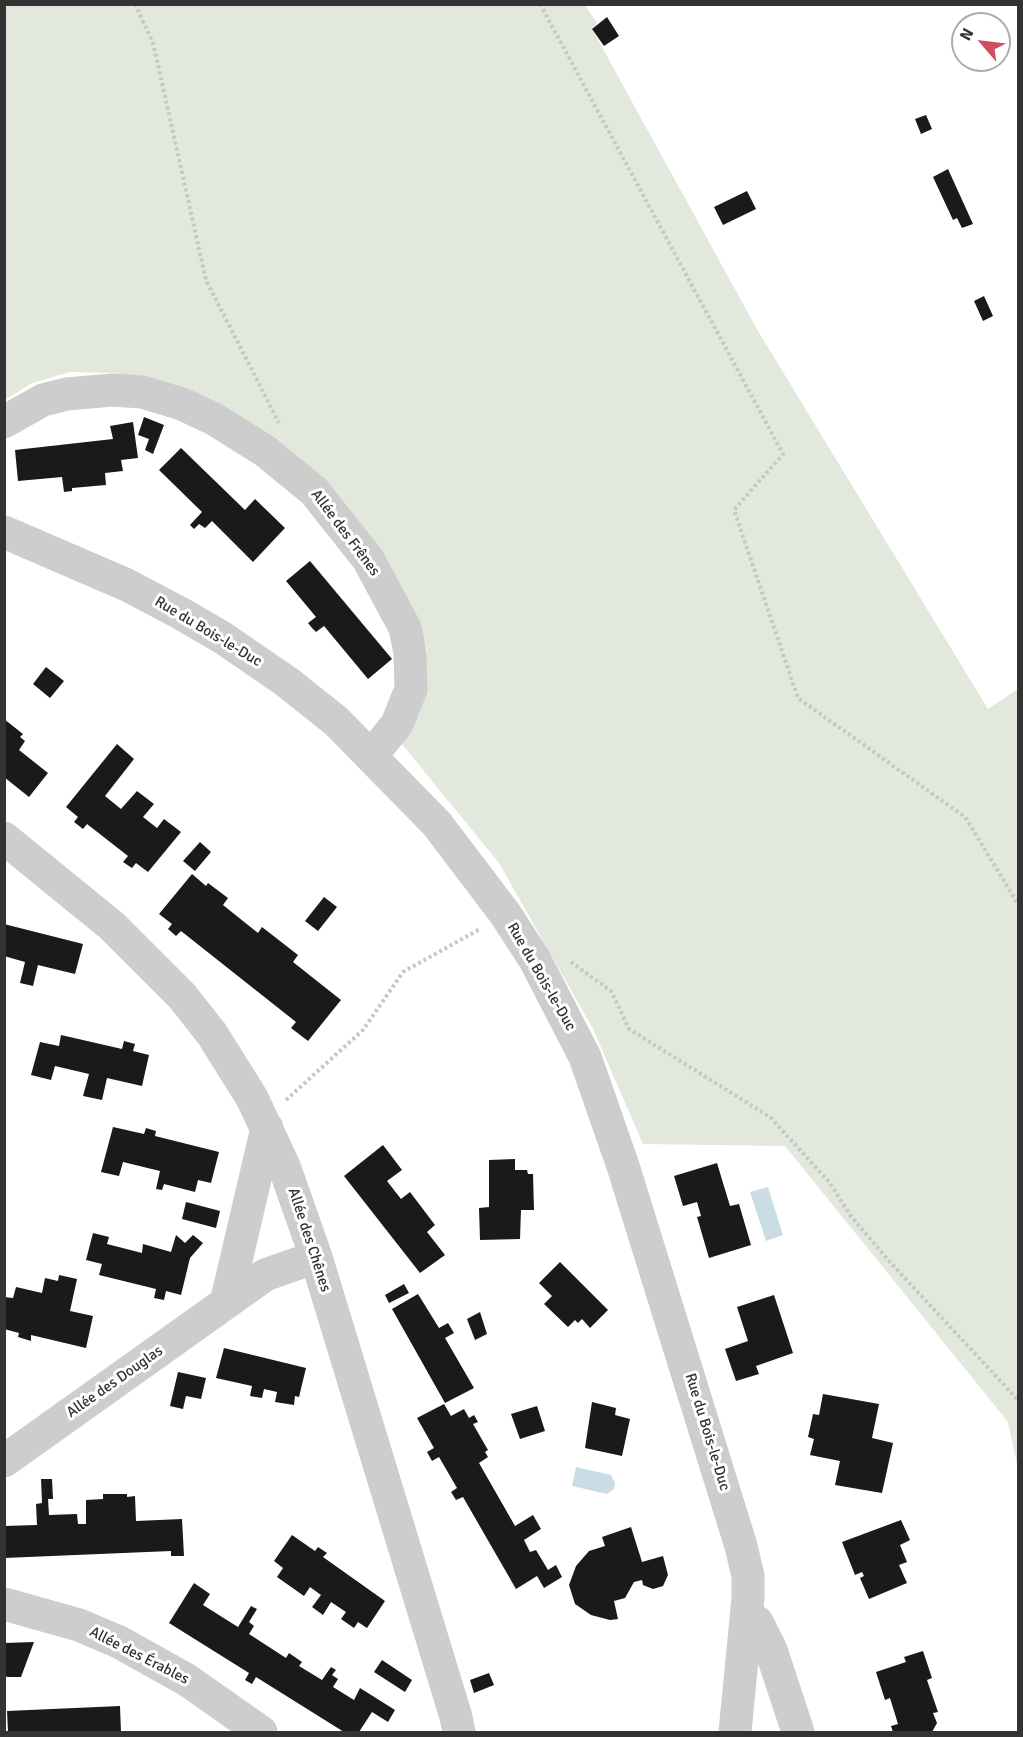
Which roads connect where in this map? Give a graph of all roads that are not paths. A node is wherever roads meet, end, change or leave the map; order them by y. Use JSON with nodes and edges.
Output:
{"nodes":[{"id":1,"x":4,"y":422,"type":"edge"},
{"id":2,"x":4,"y":532,"type":"edge"},
{"id":3,"x":372,"y":755,"type":"junction"},
{"id":4,"x":4,"y":838,"type":"edge"},
{"id":5,"x":264,"y":1122,"type":"junction"},
{"id":6,"x":316,"y":1257,"type":"junction"},
{"id":7,"x":226,"y":1303,"type":"junction"},
{"id":8,"x":4,"y":1461,"type":"edge"},
{"id":9,"x":4,"y":1604,"type":"edge"},
{"id":10,"x":747,"y":1617,"type":"junction"},
{"id":11,"x":261,"y":1732,"type":"edge"},
{"id":12,"x":459,"y":1732,"type":"edge"},
{"id":13,"x":735,"y":1732,"type":"edge"},
{"id":14,"x":798,"y":1732,"type":"edge"}],
"edges":[{"from":1,"to":3,"type":"street","name":"Allée des Frênes"},
{"from":2,"to":3,"type":"street","name":"Rue du Bois-le-Duc"},
{"from":3,"to":10,"type":"street","name":"Rue du Bois-le-Duc"},
{"from":4,"to":5,"type":"street","name":"Allée des Chênes"},
{"from":5,"to":6,"type":"street","name":"Allée des Chênes"},
{"from":5,"to":7,"type":"street"},
{"from":6,"to":7,"type":"street","name":"Allée des Douglas"},
{"from":6,"to":12,"type":"street","name":"Allée des Chênes"},
{"from":7,"to":8,"type":"street","name":"Allée des Douglas"},
{"from":9,"to":11,"type":"street","name":"Allée des Érables"},
{"from":10,"to":13,"type":"street","name":"Rue du Bois-le-Duc"},
{"from":10,"to":14,"type":"street"}]}
